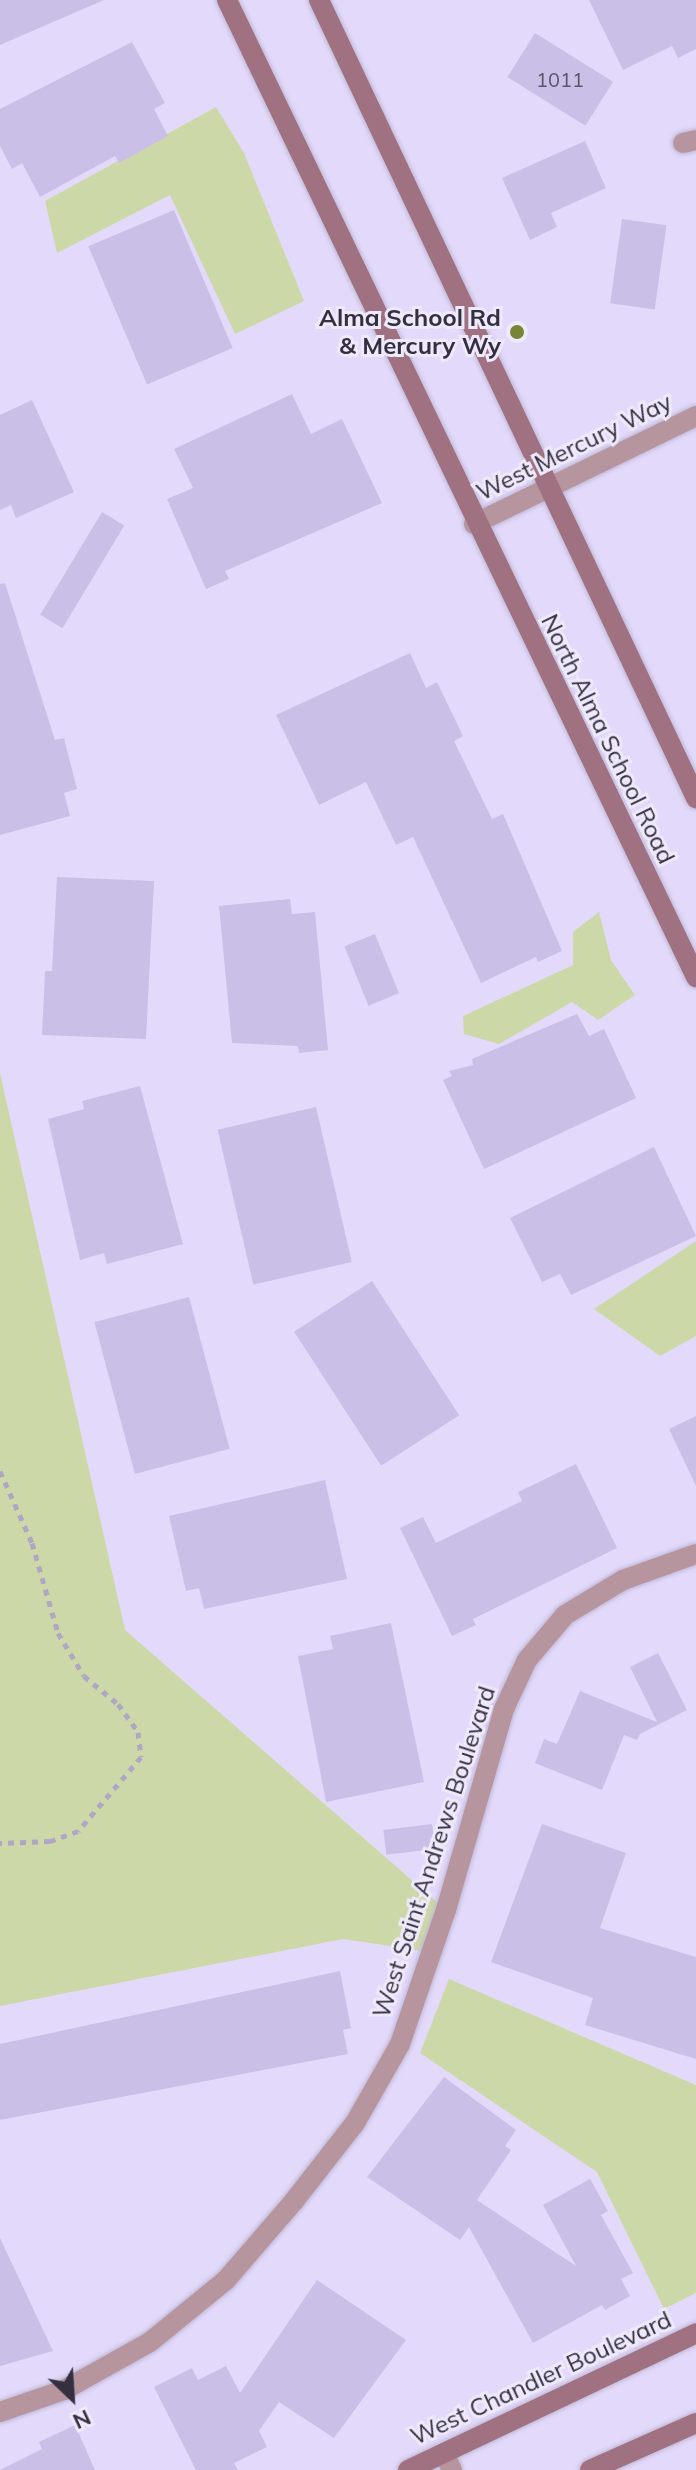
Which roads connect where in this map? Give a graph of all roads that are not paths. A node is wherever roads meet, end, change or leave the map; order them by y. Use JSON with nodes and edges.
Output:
{"nodes":[{"id":1,"x":227,"y":0,"type":"edge"},
{"id":2,"x":319,"y":0,"type":"edge"},
{"id":3,"x":696,"y":416,"type":"edge"},
{"id":4,"x":550,"y":487,"type":"junction"},
{"id":5,"x":474,"y":524,"type":"junction"},
{"id":6,"x":696,"y":798,"type":"edge"},
{"id":7,"x":696,"y":977,"type":"edge"},
{"id":8,"x":696,"y":1554,"type":"edge"},
{"id":9,"x":696,"y":2333,"type":"edge"},
{"id":10,"x":0,"y":2412,"type":"edge"},
{"id":11,"x":696,"y":2423,"type":"edge"},
{"id":12,"x":448,"y":2461,"type":"edge"},
{"id":13,"x":408,"y":2470,"type":"edge"},
{"id":14,"x":590,"y":2470,"type":"edge"}],
"edges":[{"from":1,"to":5,"type":"main road","name":"North Alma School Road"},
{"from":2,"to":4,"type":"main road"},
{"from":3,"to":4,"type":"street","name":"West Mercury Way"},
{"from":4,"to":5,"type":"street","name":"West Mercury Way"},
{"from":4,"to":6,"type":"main road"},
{"from":5,"to":7,"type":"main road","name":"North Alma School Road"},
{"from":8,"to":10,"type":"street","name":"West Saint Andrews Boulevard"},
{"from":9,"to":12,"type":"main road","name":"West Chandler Boulevard"},
{"from":11,"to":14,"type":"main road"},
{"from":12,"to":13,"type":"main road","name":"West Chandler Boulevard"}]}
